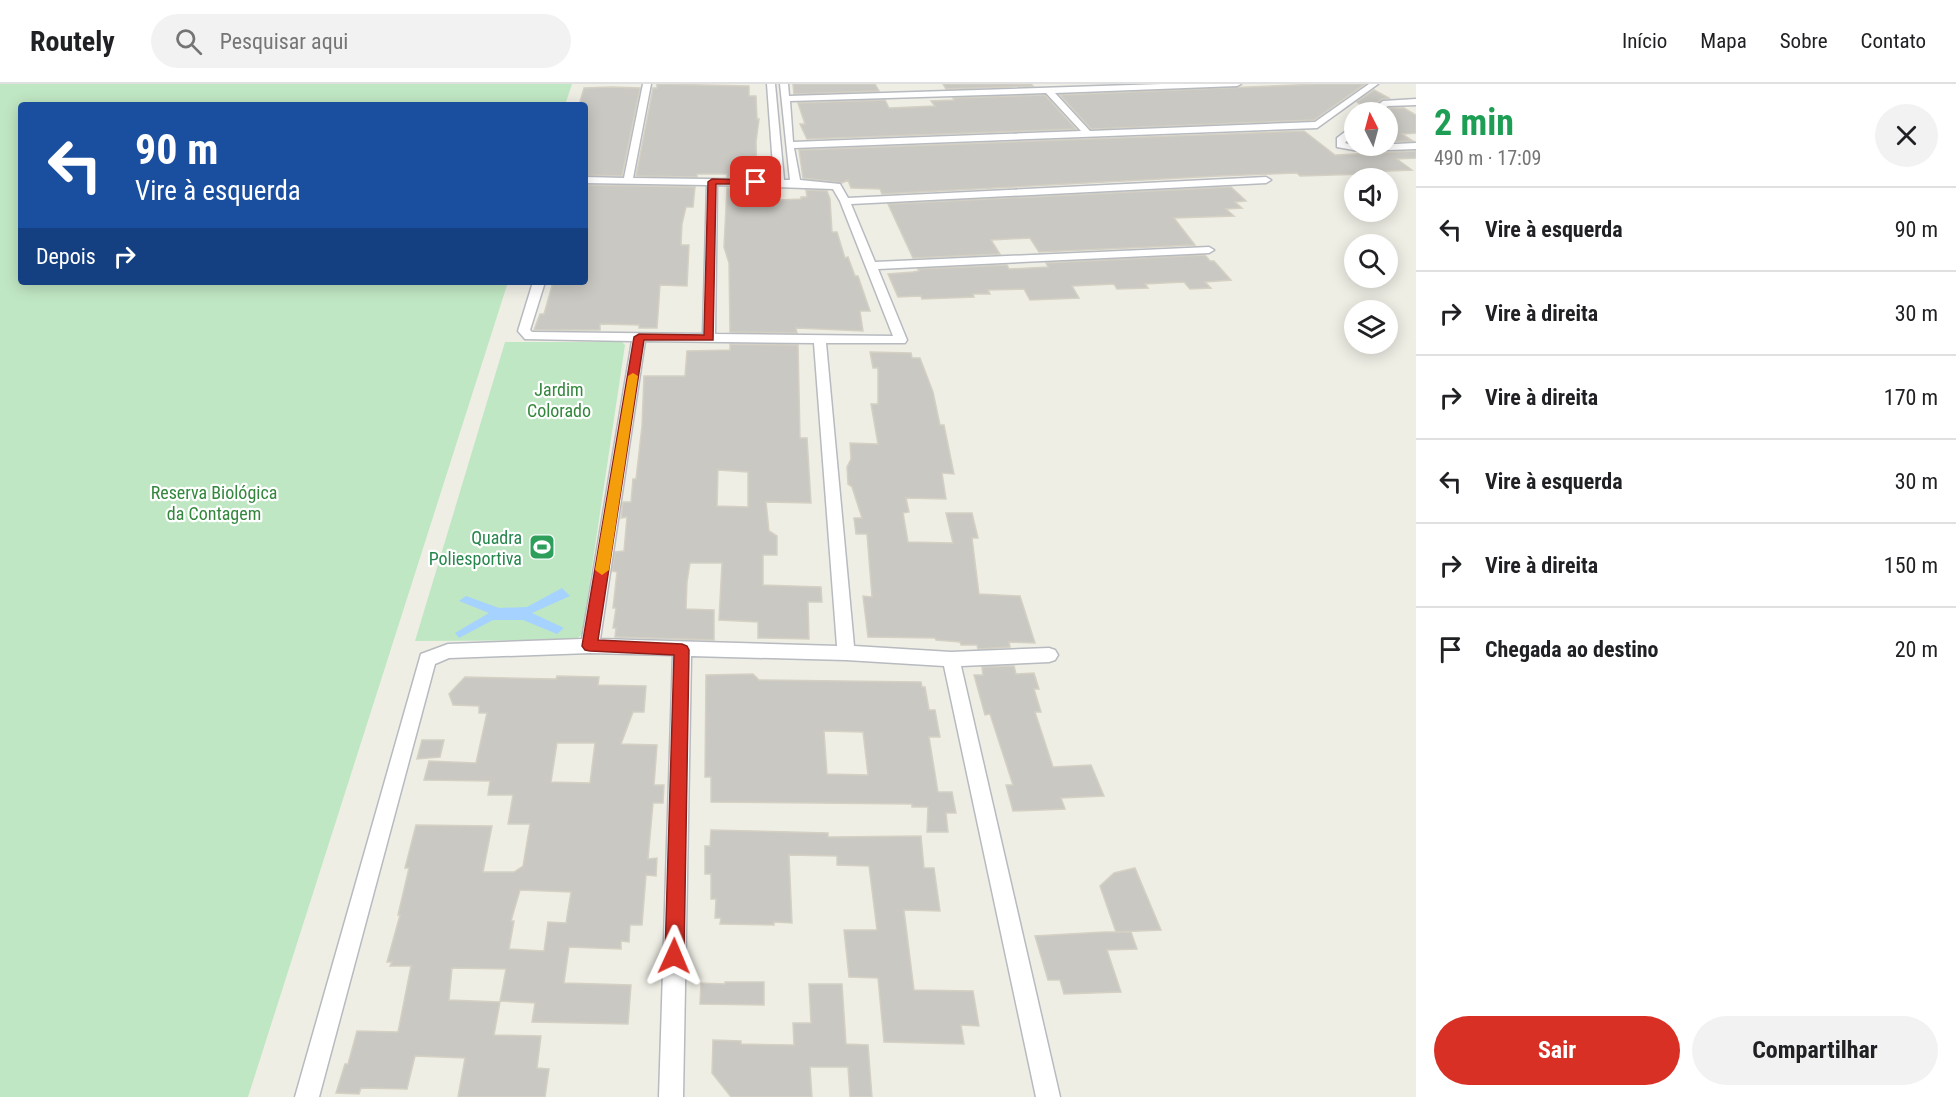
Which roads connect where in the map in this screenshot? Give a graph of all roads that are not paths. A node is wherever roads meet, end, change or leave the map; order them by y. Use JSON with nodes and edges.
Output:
{"nodes":[{"id":1,"x":647,"y":84,"type":"edge"},
{"id":2,"x":771,"y":84,"type":"edge"},
{"id":3,"x":784,"y":84,"type":"edge"},
{"id":4,"x":1237,"y":84,"type":"edge"},
{"id":5,"x":1374,"y":84,"type":"edge"},
{"id":6,"x":1178,"y":85,"type":"edge"},
{"id":7,"x":1049,"y":91,"type":"junction"},
{"id":8,"x":785,"y":99,"type":"junction"},
{"id":9,"x":1416,"y":102,"type":"edge"},
{"id":10,"x":1398,"y":103,"type":"edge"},
{"id":11,"x":788,"y":126,"type":"junction"},
{"id":12,"x":773,"y":127,"type":"junction"},
{"id":13,"x":1089,"y":135,"type":"junction"},
{"id":14,"x":789,"y":146,"type":"junction"},
{"id":15,"x":1416,"y":146,"type":"edge"},
{"id":16,"x":1398,"y":147,"type":"edge"},
{"id":17,"x":588,"y":180,"type":"edge"},
{"id":18,"x":627,"y":180,"type":"junction"},
{"id":19,"x":1266,"y":180,"type":"dead end"},
{"id":20,"x":712,"y":182,"type":"junction"},
{"id":21,"x":779,"y":182,"type":"junction"},
{"id":22,"x":795,"y":183,"type":"junction"},
{"id":23,"x":845,"y":201,"type":"junction"},
{"id":24,"x":1209,"y":250,"type":"dead end"},
{"id":25,"x":872,"y":266,"type":"junction"},
{"id":26,"x":538,"y":285,"type":"edge"},
{"id":27,"x":639,"y":337,"type":"junction"},
{"id":28,"x":709,"y":338,"type":"junction"},
{"id":29,"x":820,"y":340,"type":"junction"},
{"id":30,"x":590,"y":646,"type":"junction"},
{"id":31,"x":682,"y":650,"type":"junction"},
{"id":32,"x":846,"y":652,"type":"junction"},
{"id":33,"x":1049,"y":655,"type":"dead end"},
{"id":34,"x":951,"y":659,"type":"junction"},
{"id":35,"x":307,"y":1097,"type":"edge"},
{"id":36,"x":671,"y":1097,"type":"edge"},
{"id":37,"x":1048,"y":1097,"type":"edge"}],
"edges":[{"from":1,"to":18,"type":"street"},
{"from":2,"to":12,"type":"street"},
{"from":3,"to":8,"type":"street"},
{"from":4,"to":6,"type":"street"},
{"from":5,"to":13,"type":"street"},
{"from":6,"to":7,"type":"street"},
{"from":7,"to":8,"type":"street"},
{"from":7,"to":13,"type":"street"},
{"from":8,"to":11,"type":"street"},
{"from":9,"to":10,"type":"street"},
{"from":11,"to":12,"type":"street"},
{"from":11,"to":14,"type":"street"},
{"from":12,"to":21,"type":"street"},
{"from":13,"to":14,"type":"street"},
{"from":14,"to":22,"type":"street"},
{"from":15,"to":16,"type":"street"},
{"from":17,"to":18,"type":"street"},
{"from":18,"to":20,"type":"street"},
{"from":19,"to":23,"type":"street"},
{"from":20,"to":21,"type":"street"},
{"from":20,"to":28,"type":"street"},
{"from":21,"to":22,"type":"street"},
{"from":22,"to":23,"type":"street"},
{"from":23,"to":25,"type":"street"},
{"from":24,"to":25,"type":"street"},
{"from":25,"to":29,"type":"street"},
{"from":26,"to":27,"type":"street"},
{"from":27,"to":28,"type":"street"},
{"from":27,"to":30,"type":"street"},
{"from":28,"to":29,"type":"street"},
{"from":29,"to":32,"type":"street"},
{"from":30,"to":31,"type":"street"},
{"from":30,"to":35,"type":"street"},
{"from":31,"to":32,"type":"street"},
{"from":31,"to":36,"type":"street"},
{"from":32,"to":34,"type":"street"},
{"from":33,"to":34,"type":"street"},
{"from":34,"to":37,"type":"street"}]}
